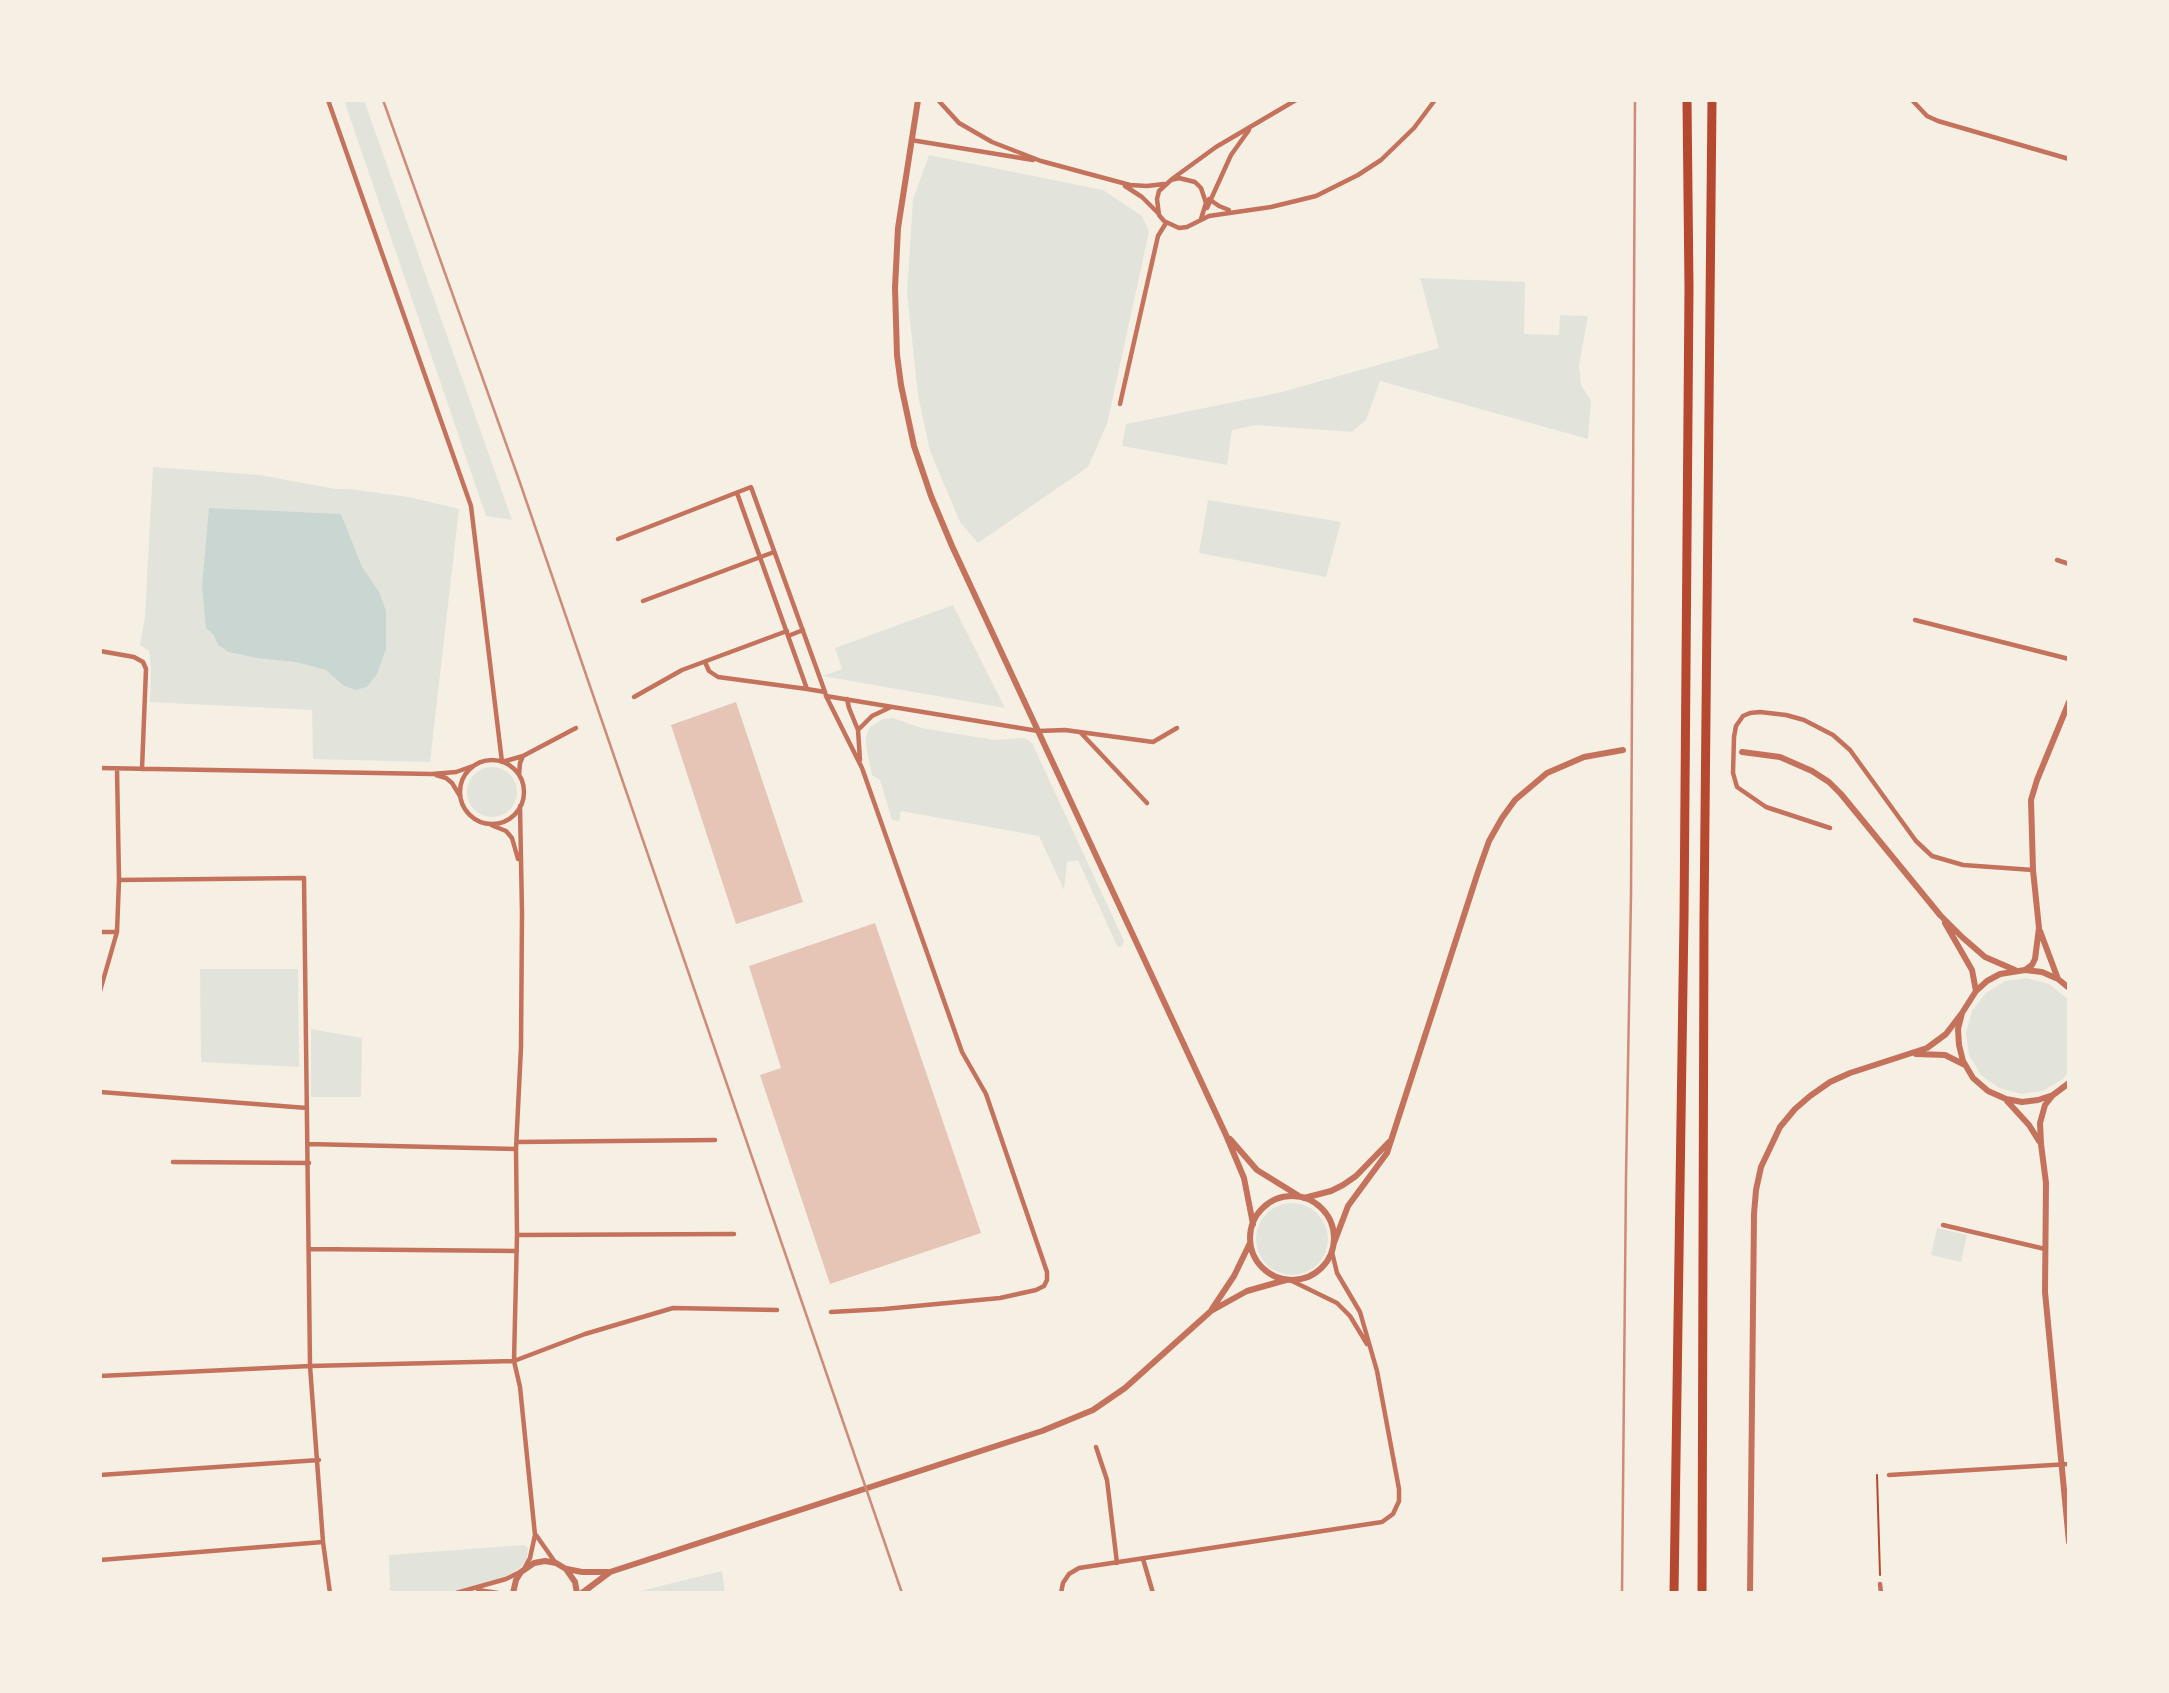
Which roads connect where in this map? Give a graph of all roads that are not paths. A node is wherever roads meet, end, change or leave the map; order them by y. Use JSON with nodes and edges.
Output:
{"nodes":[{"id":1,"x":328,"y":100,"type":"edge"},
{"id":2,"x":918,"y":100,"type":"edge"},
{"id":3,"x":939,"y":100,"type":"edge"},
{"id":4,"x":1296,"y":100,"type":"edge"},
{"id":5,"x":1435,"y":100,"type":"edge"},
{"id":6,"x":1686,"y":100,"type":"edge"},
{"id":7,"x":1712,"y":100,"type":"edge"},
{"id":8,"x":1912,"y":100,"type":"edge"},
{"id":9,"x":1256,"y":123,"type":"junction"},
{"id":10,"x":911,"y":140,"type":"junction"},
{"id":11,"x":2069,"y":159,"type":"edge"},
{"id":12,"x":1041,"y":161,"type":"junction"},
{"id":13,"x":1171,"y":180,"type":"junction"},
{"id":14,"x":1114,"y":181,"type":"junction"},
{"id":15,"x":1164,"y":184,"type":"junction"},
{"id":16,"x":1218,"y":187,"type":"junction"},
{"id":17,"x":1205,"y":195,"type":"junction"},
{"id":18,"x":1211,"y":200,"type":"junction"},
{"id":19,"x":1226,"y":209,"type":"junction"},
{"id":20,"x":1205,"y":211,"type":"junction"},
{"id":21,"x":1233,"y":211,"type":"junction"},
{"id":22,"x":1159,"y":215,"type":"junction"},
{"id":23,"x":1201,"y":219,"type":"junction"},
{"id":24,"x":1166,"y":223,"type":"junction"},
{"id":25,"x":1120,"y":404,"type":"dead end"},
{"id":26,"x":737,"y":493,"type":"junction"},
{"id":27,"x":618,"y":539,"type":"dead end"},
{"id":28,"x":774,"y":552,"type":"junction"},
{"id":29,"x":760,"y":557,"type":"junction"},
{"id":30,"x":2057,"y":560,"type":"dead end"},
{"id":31,"x":2069,"y":564,"type":"edge"},
{"id":32,"x":643,"y":601,"type":"dead end"},
{"id":33,"x":1916,"y":620,"type":"dead end"},
{"id":34,"x":803,"y":630,"type":"junction"},
{"id":35,"x":787,"y":633,"type":"junction"},
{"id":36,"x":100,"y":651,"type":"edge"},
{"id":37,"x":2069,"y":659,"type":"edge"},
{"id":38,"x":705,"y":662,"type":"junction"},
{"id":39,"x":807,"y":689,"type":"junction"},
{"id":40,"x":826,"y":694,"type":"junction"},
{"id":41,"x":634,"y":698,"type":"dead end"},
{"id":42,"x":847,"y":699,"type":"junction"},
{"id":43,"x":2069,"y":702,"type":"edge"},
{"id":44,"x":891,"y":707,"type":"junction"},
{"id":45,"x":1177,"y":727,"type":"dead end"},
{"id":46,"x":576,"y":728,"type":"dead end"},
{"id":47,"x":858,"y":730,"type":"junction"},
{"id":48,"x":1038,"y":732,"type":"junction"},
{"id":49,"x":1080,"y":732,"type":"junction"},
{"id":50,"x":1623,"y":750,"type":"dead end"},
{"id":51,"x":1742,"y":751,"type":"dead end"},
{"id":52,"x":523,"y":756,"type":"junction"},
{"id":53,"x":502,"y":762,"type":"junction"},
{"id":54,"x":473,"y":766,"type":"junction"},
{"id":55,"x":100,"y":768,"type":"edge"},
{"id":56,"x":862,"y":768,"type":"junction"},
{"id":57,"x":117,"y":769,"type":"junction"},
{"id":58,"x":142,"y":769,"type":"junction"},
{"id":59,"x":432,"y":774,"type":"junction"},
{"id":60,"x":519,"y":775,"type":"junction"},
{"id":61,"x":460,"y":797,"type":"junction"},
{"id":62,"x":1147,"y":803,"type":"dead end"},
{"id":63,"x":520,"y":806,"type":"junction"},
{"id":64,"x":486,"y":823,"type":"junction"},
{"id":65,"x":1830,"y":828,"type":"dead end"},
{"id":66,"x":2034,"y":870,"type":"junction"},
{"id":67,"x":520,"y":874,"type":"junction"},
{"id":68,"x":119,"y":880,"type":"junction"},
{"id":69,"x":1940,"y":915,"type":"junction"},
{"id":70,"x":2039,"y":928,"type":"junction"},
{"id":71,"x":100,"y":932,"type":"edge"},
{"id":72,"x":117,"y":932,"type":"junction"},
{"id":73,"x":2015,"y":970,"type":"junction"},
{"id":74,"x":2025,"y":970,"type":"junction"},
{"id":75,"x":2057,"y":979,"type":"junction"},
{"id":76,"x":2069,"y":988,"type":"edge"},
{"id":77,"x":100,"y":991,"type":"edge"},
{"id":78,"x":1976,"y":991,"type":"junction"},
{"id":79,"x":1962,"y":1013,"type":"junction"},
{"id":80,"x":1911,"y":1054,"type":"junction"},
{"id":81,"x":1965,"y":1065,"type":"junction"},
{"id":82,"x":2069,"y":1083,"type":"edge"},
{"id":83,"x":100,"y":1092,"type":"edge"},
{"id":84,"x":2053,"y":1095,"type":"junction"},
{"id":85,"x":2006,"y":1099,"type":"junction"},
{"id":86,"x":307,"y":1108,"type":"junction"},
{"id":87,"x":1226,"y":1135,"type":"junction"},
{"id":88,"x":715,"y":1140,"type":"dead end"},
{"id":89,"x":1391,"y":1141,"type":"junction"},
{"id":90,"x":517,"y":1142,"type":"junction"},
{"id":91,"x":308,"y":1144,"type":"junction"},
{"id":92,"x":2041,"y":1144,"type":"junction"},
{"id":93,"x":516,"y":1149,"type":"junction"},
{"id":94,"x":173,"y":1162,"type":"dead end"},
{"id":95,"x":309,"y":1163,"type":"junction"},
{"id":96,"x":1302,"y":1197,"type":"junction"},
{"id":97,"x":1253,"y":1223,"type":"junction"},
{"id":98,"x":1942,"y":1225,"type":"dead end"},
{"id":99,"x":734,"y":1234,"type":"dead end"},
{"id":100,"x":517,"y":1236,"type":"junction"},
{"id":101,"x":1334,"y":1242,"type":"junction"},
{"id":102,"x":1250,"y":1243,"type":"junction"},
{"id":103,"x":309,"y":1249,"type":"junction"},
{"id":104,"x":2045,"y":1249,"type":"junction"},
{"id":105,"x":517,"y":1251,"type":"junction"},
{"id":106,"x":1332,"y":1252,"type":"junction"},
{"id":107,"x":1288,"y":1280,"type":"junction"},
{"id":108,"x":777,"y":1310,"type":"dead end"},
{"id":109,"x":831,"y":1311,"type":"dead end"},
{"id":110,"x":1211,"y":1311,"type":"junction"},
{"id":111,"x":1371,"y":1351,"type":"junction"},
{"id":112,"x":514,"y":1362,"type":"junction"},
{"id":113,"x":310,"y":1366,"type":"junction"},
{"id":114,"x":100,"y":1377,"type":"edge"},
{"id":115,"x":1096,"y":1447,"type":"dead end"},
{"id":116,"x":318,"y":1460,"type":"junction"},
{"id":117,"x":2065,"y":1465,"type":"edge"},
{"id":118,"x":100,"y":1475,"type":"edge"},
{"id":119,"x":1889,"y":1475,"type":"dead end"},
{"id":120,"x":535,"y":1535,"type":"junction"},
{"id":121,"x":323,"y":1542,"type":"junction"},
{"id":122,"x":2069,"y":1542,"type":"edge"},
{"id":123,"x":1143,"y":1559,"type":"junction"},
{"id":124,"x":100,"y":1560,"type":"edge"},
{"id":125,"x":556,"y":1563,"type":"junction"},
{"id":126,"x":1117,"y":1563,"type":"junction"},
{"id":127,"x":566,"y":1569,"type":"junction"},
{"id":128,"x":523,"y":1570,"type":"junction"},
{"id":129,"x":610,"y":1572,"type":"junction"},
{"id":130,"x":1880,"y":1584,"type":"road end"},
{"id":131,"x":473,"y":1589,"type":"junction"},
{"id":132,"x":330,"y":1593,"type":"edge"},
{"id":133,"x":456,"y":1593,"type":"edge"},
{"id":134,"x":498,"y":1593,"type":"edge"},
{"id":135,"x":513,"y":1593,"type":"edge"},
{"id":136,"x":579,"y":1593,"type":"edge"},
{"id":137,"x":1060,"y":1593,"type":"edge"},
{"id":138,"x":1153,"y":1593,"type":"edge"},
{"id":139,"x":1674,"y":1593,"type":"edge"},
{"id":140,"x":1702,"y":1593,"type":"edge"},
{"id":141,"x":1750,"y":1593,"type":"edge"},
{"id":142,"x":1881,"y":1593,"type":"edge"}],
"edges":[{"from":1,"to":53,"type":"street"},
{"from":2,"to":10,"type":"street"},
{"from":3,"to":12,"type":"street"},
{"from":4,"to":9,"type":"street"},
{"from":5,"to":21,"type":"street"},
{"from":6,"to":139,"type":"highway"},
{"from":7,"to":140,"type":"highway"},
{"from":8,"to":11,"type":"street"},
{"from":9,"to":13,"type":"street"},
{"from":9,"to":16,"type":"street"},
{"from":10,"to":12,"type":"street"},
{"from":10,"to":48,"type":"street"},
{"from":12,"to":14,"type":"street"},
{"from":13,"to":15,"type":"street"},
{"from":13,"to":17,"type":"street"},
{"from":14,"to":15,"type":"street"},
{"from":14,"to":22,"type":"street"},
{"from":15,"to":22,"type":"street"},
{"from":16,"to":18,"type":"street"},
{"from":16,"to":19,"type":"street"},
{"from":17,"to":18,"type":"street"},
{"from":17,"to":20,"type":"street"},
{"from":18,"to":19,"type":"street"},
{"from":18,"to":20,"type":"street"},
{"from":19,"to":21,"type":"street"},
{"from":20,"to":23,"type":"street"},
{"from":21,"to":23,"type":"street"},
{"from":22,"to":24,"type":"street"},
{"from":23,"to":24,"type":"street"},
{"from":24,"to":25,"type":"street"},
{"from":26,"to":27,"type":"street"},
{"from":26,"to":28,"type":"street"},
{"from":26,"to":29,"type":"street"},
{"from":28,"to":29,"type":"street"},
{"from":28,"to":34,"type":"street"},
{"from":29,"to":32,"type":"street"},
{"from":29,"to":35,"type":"street"},
{"from":30,"to":31,"type":"street"},
{"from":33,"to":37,"type":"street"},
{"from":34,"to":35,"type":"street"},
{"from":34,"to":40,"type":"street"},
{"from":35,"to":38,"type":"street"},
{"from":35,"to":39,"type":"street"},
{"from":36,"to":58,"type":"street"},
{"from":38,"to":39,"type":"street"},
{"from":38,"to":41,"type":"street"},
{"from":39,"to":40,"type":"street"},
{"from":40,"to":42,"type":"street"},
{"from":40,"to":56,"type":"street"},
{"from":42,"to":44,"type":"street"},
{"from":42,"to":47,"type":"street"},
{"from":43,"to":66,"type":"street"},
{"from":44,"to":47,"type":"street"},
{"from":44,"to":48,"type":"street"},
{"from":45,"to":49,"type":"street"},
{"from":46,"to":52,"type":"street"},
{"from":47,"to":56,"type":"street"},
{"from":48,"to":49,"type":"street"},
{"from":48,"to":87,"type":"street"},
{"from":49,"to":62,"type":"street"},
{"from":50,"to":89,"type":"street"},
{"from":51,"to":69,"type":"street"},
{"from":52,"to":53,"type":"street"},
{"from":52,"to":60,"type":"street"},
{"from":53,"to":54,"type":"street"},
{"from":53,"to":60,"type":"street"},
{"from":54,"to":59,"type":"street"},
{"from":54,"to":61,"type":"street"},
{"from":55,"to":57,"type":"street"},
{"from":56,"to":109,"type":"street"},
{"from":57,"to":58,"type":"street"},
{"from":57,"to":68,"type":"street"},
{"from":58,"to":59,"type":"street"},
{"from":59,"to":61,"type":"street"},
{"from":60,"to":63,"type":"street"},
{"from":61,"to":64,"type":"street"},
{"from":63,"to":64,"type":"street"},
{"from":63,"to":67,"type":"street"},
{"from":64,"to":67,"type":"street"},
{"from":65,"to":66,"type":"street"},
{"from":66,"to":70,"type":"street"},
{"from":67,"to":90,"type":"street"},
{"from":68,"to":72,"type":"street"},
{"from":68,"to":86,"type":"street"},
{"from":69,"to":73,"type":"street"},
{"from":69,"to":78,"type":"street"},
{"from":70,"to":74,"type":"street"},
{"from":70,"to":75,"type":"street"},
{"from":71,"to":72,"type":"street"},
{"from":72,"to":77,"type":"street"},
{"from":73,"to":74,"type":"street"},
{"from":73,"to":78,"type":"street"},
{"from":74,"to":75,"type":"street"},
{"from":75,"to":76,"type":"street"},
{"from":78,"to":79,"type":"street"},
{"from":79,"to":80,"type":"street"},
{"from":79,"to":81,"type":"street"},
{"from":80,"to":81,"type":"street"},
{"from":80,"to":141,"type":"street"},
{"from":81,"to":85,"type":"street"},
{"from":82,"to":84,"type":"street"},
{"from":83,"to":86,"type":"street"},
{"from":84,"to":85,"type":"street"},
{"from":84,"to":92,"type":"street"},
{"from":85,"to":92,"type":"street"},
{"from":86,"to":91,"type":"street"},
{"from":87,"to":96,"type":"street"},
{"from":87,"to":97,"type":"street"},
{"from":88,"to":90,"type":"street"},
{"from":89,"to":96,"type":"street"},
{"from":89,"to":101,"type":"street"},
{"from":90,"to":93,"type":"street"},
{"from":91,"to":93,"type":"street"},
{"from":91,"to":95,"type":"street"},
{"from":92,"to":104,"type":"street"},
{"from":93,"to":100,"type":"street"},
{"from":94,"to":95,"type":"street"},
{"from":95,"to":103,"type":"street"},
{"from":96,"to":97,"type":"street"},
{"from":96,"to":101,"type":"street"},
{"from":97,"to":102,"type":"street"},
{"from":98,"to":104,"type":"street"},
{"from":99,"to":100,"type":"street"},
{"from":100,"to":105,"type":"street"},
{"from":101,"to":106,"type":"street"},
{"from":102,"to":107,"type":"street"},
{"from":102,"to":110,"type":"street"},
{"from":103,"to":105,"type":"street"},
{"from":103,"to":113,"type":"street"},
{"from":104,"to":117,"type":"street"},
{"from":105,"to":112,"type":"street"},
{"from":106,"to":107,"type":"street"},
{"from":106,"to":111,"type":"street"},
{"from":107,"to":110,"type":"street"},
{"from":107,"to":111,"type":"street"},
{"from":108,"to":112,"type":"street"},
{"from":110,"to":129,"type":"street"},
{"from":111,"to":123,"type":"street"},
{"from":112,"to":113,"type":"street"},
{"from":112,"to":120,"type":"street"},
{"from":113,"to":114,"type":"street"},
{"from":113,"to":116,"type":"street"},
{"from":115,"to":126,"type":"street"},
{"from":116,"to":118,"type":"street"},
{"from":116,"to":121,"type":"street"},
{"from":117,"to":119,"type":"street"},
{"from":117,"to":122,"type":"street"},
{"from":120,"to":125,"type":"street"},
{"from":120,"to":128,"type":"street"},
{"from":121,"to":124,"type":"street"},
{"from":121,"to":132,"type":"street"},
{"from":123,"to":126,"type":"street"},
{"from":123,"to":138,"type":"street"},
{"from":125,"to":127,"type":"street"},
{"from":125,"to":128,"type":"street"},
{"from":126,"to":137,"type":"street"},
{"from":127,"to":129,"type":"street"},
{"from":127,"to":136,"type":"street"},
{"from":128,"to":131,"type":"street"},
{"from":128,"to":135,"type":"street"},
{"from":129,"to":136,"type":"street"},
{"from":130,"to":142,"type":"street"},
{"from":131,"to":133,"type":"street"},
{"from":131,"to":134,"type":"street"}]}
